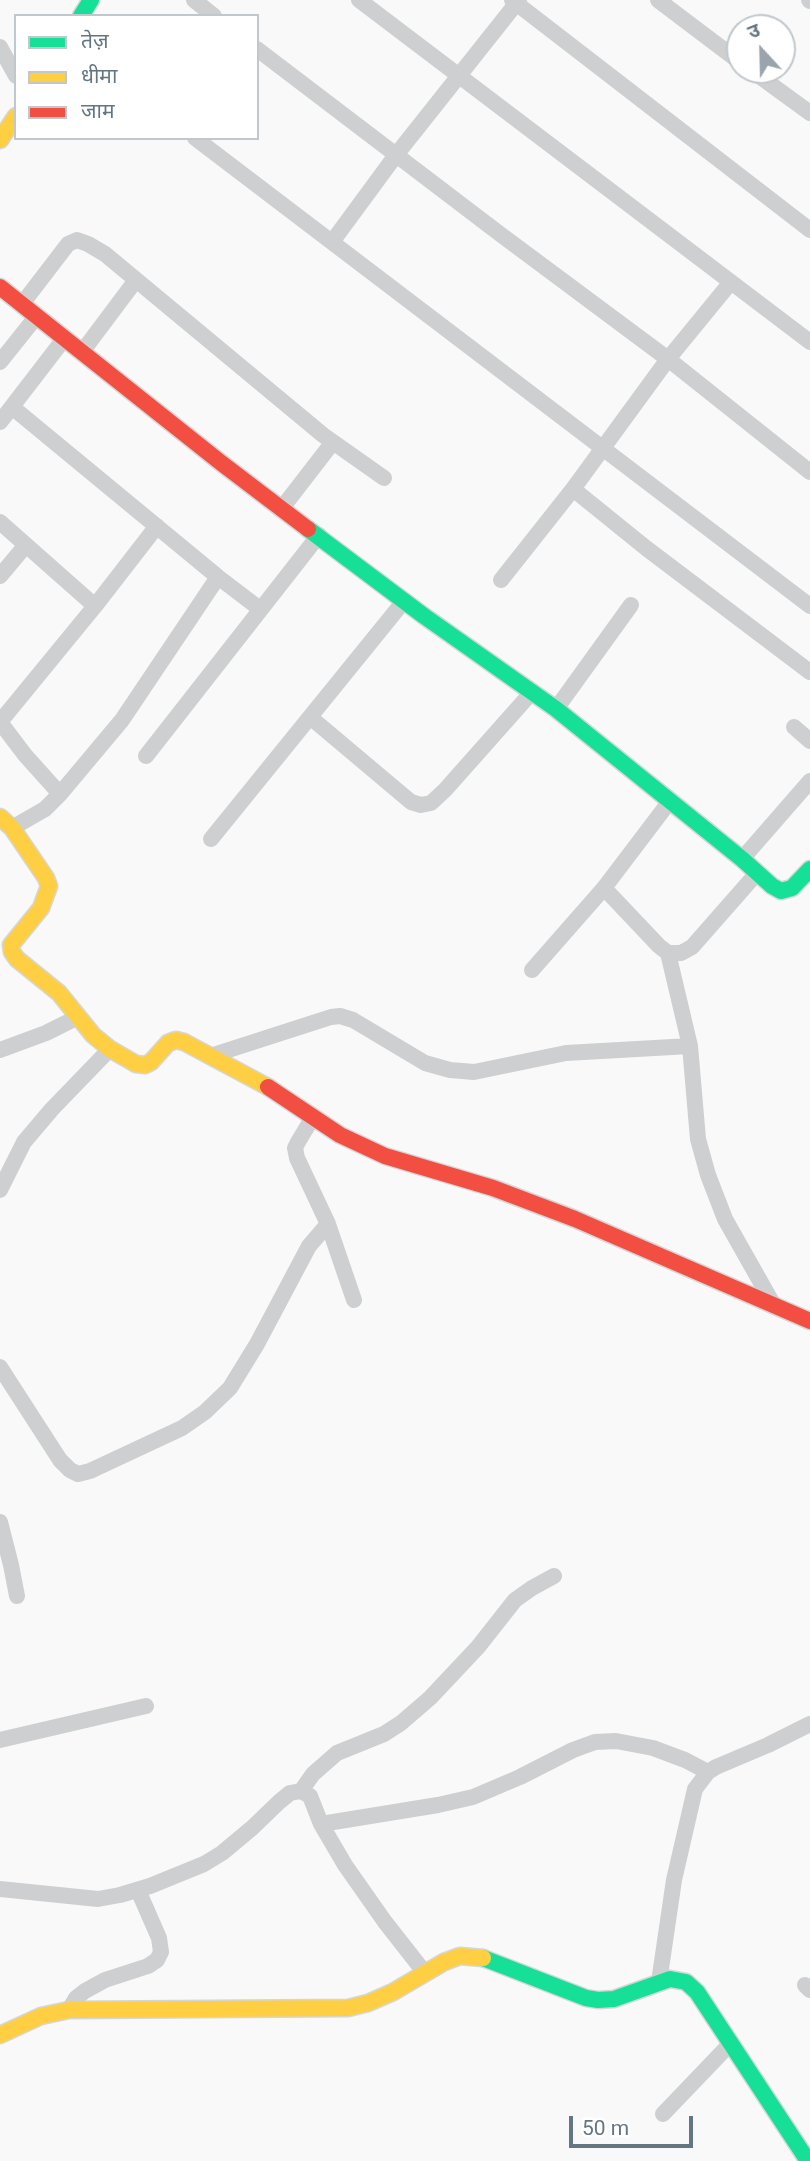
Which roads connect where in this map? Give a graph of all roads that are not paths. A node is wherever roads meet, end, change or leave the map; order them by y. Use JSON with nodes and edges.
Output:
{"nodes":[{"id":1,"x":194,"y":0,"type":"edge"},
{"id":2,"x":359,"y":0,"type":"edge"},
{"id":3,"x":658,"y":0,"type":"edge"},
{"id":4,"x":516,"y":1,"type":"edge"},
{"id":5,"x":212,"y":14,"type":"edge"},
{"id":6,"x":0,"y":47,"type":"edge"},
{"id":7,"x":259,"y":50,"type":"edge"},
{"id":8,"x":726,"y":51,"type":"edge"},
{"id":9,"x":14,"y":72,"type":"edge"},
{"id":10,"x":458,"y":75,"type":"junction"},
{"id":11,"x":770,"y":84,"type":"edge"},
{"id":12,"x":810,"y":113,"type":"edge"},
{"id":13,"x":14,"y":119,"type":"edge"},
{"id":14,"x":0,"y":140,"type":"edge"},
{"id":15,"x":198,"y":140,"type":"edge"},
{"id":16,"x":396,"y":155,"type":"junction"},
{"id":17,"x":810,"y":230,"type":"edge"},
{"id":18,"x":332,"y":242,"type":"junction"},
{"id":19,"x":136,"y":280,"type":"junction"},
{"id":20,"x":731,"y":282,"type":"junction"},
{"id":21,"x":8,"y":298,"type":"edge"},
{"id":22,"x":36,"y":317,"type":"junction"},
{"id":23,"x":65,"y":339,"type":"junction"},
{"id":24,"x":810,"y":342,"type":"edge"},
{"id":25,"x":82,"y":352,"type":"junction"},
{"id":26,"x":668,"y":359,"type":"junction"},
{"id":27,"x":0,"y":362,"type":"edge"},
{"id":28,"x":12,"y":407,"type":"junction"},
{"id":29,"x":0,"y":422,"type":"edge"},
{"id":30,"x":332,"y":442,"type":"junction"},
{"id":31,"x":601,"y":449,"type":"junction"},
{"id":32,"x":810,"y":472,"type":"edge"},
{"id":33,"x":384,"y":478,"type":"dead end"},
{"id":34,"x":573,"y":489,"type":"junction"},
{"id":35,"x":282,"y":508,"type":"junction"},
{"id":36,"x":0,"y":523,"type":"edge"},
{"id":37,"x":157,"y":526,"type":"junction"},
{"id":38,"x":319,"y":535,"type":"junction"},
{"id":39,"x":26,"y":545,"type":"junction"},
{"id":40,"x":0,"y":576,"type":"edge"},
{"id":41,"x":218,"y":577,"type":"junction"},
{"id":42,"x":501,"y":580,"type":"dead end"},
{"id":43,"x":404,"y":601,"type":"junction"},
{"id":44,"x":631,"y":605,"type":"dead end"},
{"id":45,"x":95,"y":606,"type":"junction"},
{"id":46,"x":810,"y":606,"type":"edge"},
{"id":47,"x":260,"y":609,"type":"junction"},
{"id":48,"x":810,"y":673,"type":"edge"},
{"id":49,"x":532,"y":692,"type":"junction"},
{"id":50,"x":556,"y":709,"type":"junction"},
{"id":51,"x":310,"y":717,"type":"junction"},
{"id":52,"x":0,"y":722,"type":"edge"},
{"id":53,"x":794,"y":727,"type":"dead end"},
{"id":54,"x":810,"y":741,"type":"edge"},
{"id":55,"x":146,"y":756,"type":"dead end"},
{"id":56,"x":810,"y":781,"type":"edge"},
{"id":57,"x":60,"y":794,"type":"junction"},
{"id":58,"x":670,"y":801,"type":"junction"},
{"id":59,"x":6,"y":823,"type":"edge"},
{"id":60,"x":211,"y":839,"type":"dead end"},
{"id":61,"x":742,"y":859,"type":"junction"},
{"id":62,"x":810,"y":869,"type":"edge"},
{"id":63,"x":757,"y":873,"type":"junction"},
{"id":64,"x":604,"y":888,"type":"junction"},
{"id":65,"x":668,"y":953,"type":"junction"},
{"id":66,"x":532,"y":970,"type":"dead end"},
{"id":67,"x":78,"y":1017,"type":"junction"},
{"id":68,"x":690,"y":1046,"type":"junction"},
{"id":69,"x":110,"y":1049,"type":"junction"},
{"id":70,"x":0,"y":1050,"type":"edge"},
{"id":71,"x":210,"y":1056,"type":"junction"},
{"id":72,"x":313,"y":1117,"type":"junction"},
{"id":73,"x":0,"y":1190,"type":"edge"},
{"id":74,"x":328,"y":1224,"type":"junction"},
{"id":75,"x":354,"y":1300,"type":"dead end"},
{"id":76,"x":773,"y":1304,"type":"junction"},
{"id":77,"x":810,"y":1321,"type":"edge"},
{"id":78,"x":0,"y":1367,"type":"edge"},
{"id":79,"x":0,"y":1521,"type":"edge"},
{"id":80,"x":554,"y":1576,"type":"dead end"},
{"id":81,"x":17,"y":1596,"type":"dead end"},
{"id":82,"x":146,"y":1706,"type":"dead end"},
{"id":83,"x":810,"y":1724,"type":"edge"},
{"id":84,"x":0,"y":1740,"type":"edge"},
{"id":85,"x":708,"y":1772,"type":"junction"},
{"id":86,"x":302,"y":1791,"type":"junction"},
{"id":87,"x":321,"y":1824,"type":"junction"},
{"id":88,"x":0,"y":1889,"type":"edge"},
{"id":89,"x":138,"y":1889,"type":"junction"},
{"id":90,"x":425,"y":1973,"type":"junction"},
{"id":91,"x":659,"y":1982,"type":"junction"},
{"id":92,"x":69,"y":2010,"type":"junction"},
{"id":93,"x":0,"y":2035,"type":"edge"},
{"id":94,"x":731,"y":2043,"type":"junction"},
{"id":95,"x":663,"y":2115,"type":"dead end"},
{"id":96,"x":808,"y":2161,"type":"edge"}],
"edges":[{"from":1,"to":5,"type":"street"},
{"from":2,"to":10,"type":"street"},
{"from":3,"to":8,"type":"street"},
{"from":4,"to":10,"type":"street"},
{"from":4,"to":17,"type":"street"},
{"from":6,"to":9,"type":"street"},
{"from":7,"to":16,"type":"street"},
{"from":10,"to":16,"type":"street"},
{"from":10,"to":20,"type":"street"},
{"from":11,"to":12,"type":"street"},
{"from":13,"to":14,"type":"street"},
{"from":15,"to":18,"type":"street"},
{"from":16,"to":18,"type":"street"},
{"from":16,"to":26,"type":"street"},
{"from":18,"to":31,"type":"street"},
{"from":19,"to":21,"type":"street"},
{"from":19,"to":25,"type":"street"},
{"from":19,"to":30,"type":"street"},
{"from":20,"to":24,"type":"street"},
{"from":20,"to":26,"type":"street"},
{"from":21,"to":22,"type":"street"},
{"from":22,"to":23,"type":"street"},
{"from":22,"to":27,"type":"street"},
{"from":23,"to":25,"type":"street"},
{"from":23,"to":28,"type":"street"},
{"from":25,"to":35,"type":"street"},
{"from":26,"to":31,"type":"street"},
{"from":26,"to":32,"type":"street"},
{"from":28,"to":29,"type":"street"},
{"from":28,"to":37,"type":"street"},
{"from":30,"to":33,"type":"street"},
{"from":30,"to":35,"type":"street"},
{"from":31,"to":34,"type":"street"},
{"from":31,"to":46,"type":"street"},
{"from":34,"to":42,"type":"street"},
{"from":34,"to":48,"type":"street"},
{"from":35,"to":38,"type":"street"},
{"from":36,"to":39,"type":"street"},
{"from":37,"to":41,"type":"street"},
{"from":37,"to":45,"type":"street"},
{"from":38,"to":43,"type":"street"},
{"from":38,"to":47,"type":"street"},
{"from":39,"to":40,"type":"street"},
{"from":39,"to":45,"type":"street"},
{"from":41,"to":47,"type":"street"},
{"from":41,"to":57,"type":"street"},
{"from":43,"to":49,"type":"street"},
{"from":43,"to":51,"type":"street"},
{"from":44,"to":50,"type":"street"},
{"from":45,"to":52,"type":"street"},
{"from":47,"to":55,"type":"street"},
{"from":49,"to":50,"type":"street"},
{"from":49,"to":51,"type":"street"},
{"from":50,"to":58,"type":"street"},
{"from":51,"to":60,"type":"street"},
{"from":52,"to":57,"type":"street"},
{"from":53,"to":54,"type":"street"},
{"from":56,"to":61,"type":"street"},
{"from":57,"to":59,"type":"street"},
{"from":58,"to":61,"type":"street"},
{"from":58,"to":64,"type":"street"},
{"from":59,"to":67,"type":"street"},
{"from":61,"to":63,"type":"street"},
{"from":62,"to":63,"type":"street"},
{"from":63,"to":65,"type":"street"},
{"from":64,"to":65,"type":"street"},
{"from":64,"to":66,"type":"street"},
{"from":65,"to":68,"type":"street"},
{"from":67,"to":69,"type":"street"},
{"from":67,"to":70,"type":"street"},
{"from":68,"to":71,"type":"street"},
{"from":68,"to":76,"type":"street"},
{"from":69,"to":71,"type":"street"},
{"from":69,"to":73,"type":"street"},
{"from":71,"to":72,"type":"street"},
{"from":72,"to":74,"type":"street"},
{"from":72,"to":76,"type":"street"},
{"from":74,"to":75,"type":"street"},
{"from":74,"to":78,"type":"street"},
{"from":76,"to":77,"type":"street"},
{"from":79,"to":81,"type":"street"},
{"from":80,"to":86,"type":"street"},
{"from":82,"to":84,"type":"street"},
{"from":83,"to":85,"type":"street"},
{"from":85,"to":87,"type":"street"},
{"from":85,"to":91,"type":"street"},
{"from":86,"to":87,"type":"street"},
{"from":86,"to":89,"type":"street"},
{"from":87,"to":90,"type":"street"},
{"from":88,"to":89,"type":"street"},
{"from":89,"to":92,"type":"street"},
{"from":90,"to":91,"type":"street"},
{"from":90,"to":92,"type":"street"},
{"from":91,"to":94,"type":"street"},
{"from":92,"to":93,"type":"street"},
{"from":94,"to":95,"type":"street"},
{"from":94,"to":96,"type":"street"}]}
